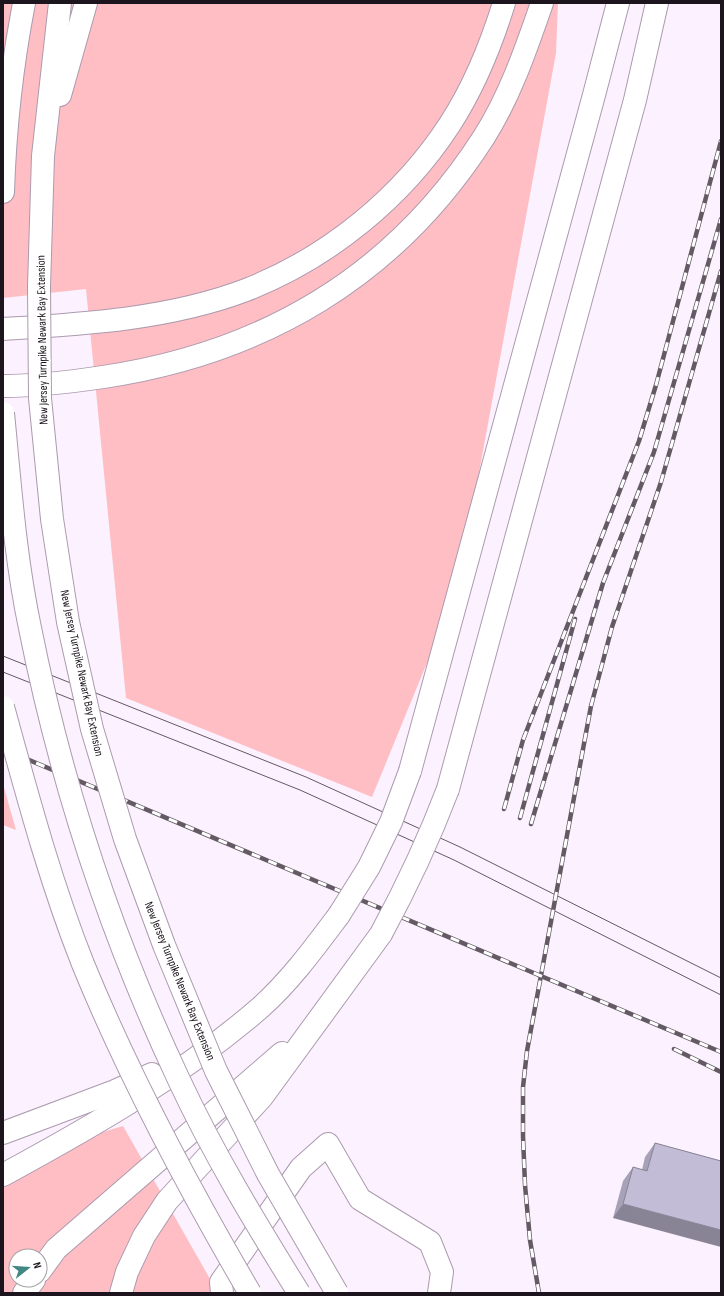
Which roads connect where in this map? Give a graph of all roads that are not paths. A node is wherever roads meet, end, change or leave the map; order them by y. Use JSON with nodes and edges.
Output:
{"nodes":[{"id":1,"x":24,"y":3,"type":"edge"},
{"id":2,"x":60,"y":3,"type":"edge"},
{"id":3,"x":86,"y":3,"type":"edge"},
{"id":4,"x":504,"y":3,"type":"edge"},
{"id":5,"x":542,"y":3,"type":"edge"},
{"id":6,"x":603,"y":3,"type":"edge"},
{"id":7,"x":618,"y":3,"type":"edge"},
{"id":8,"x":657,"y":3,"type":"edge"},
{"id":9,"x":669,"y":3,"type":"edge"},
{"id":10,"x":594,"y":95,"type":"junction"},
{"id":11,"x":635,"y":100,"type":"junction"},
{"id":12,"x":43,"y":156,"type":"junction"},
{"id":13,"x":3,"y":192,"type":"edge"},
{"id":14,"x":3,"y":329,"type":"edge"},
{"id":15,"x":3,"y":386,"type":"edge"},
{"id":16,"x":3,"y":412,"type":"edge"},
{"id":17,"x":3,"y":708,"type":"edge"},
{"id":18,"x":326,"y":1009,"type":"junction"},
{"id":19,"x":212,"y":1047,"type":"junction"},
{"id":20,"x":3,"y":1133,"type":"edge"},
{"id":21,"x":3,"y":1175,"type":"edge"},
{"id":22,"x":48,"y":1260,"type":"edge"},
{"id":23,"x":121,"y":1293,"type":"edge"},
{"id":24,"x":222,"y":1293,"type":"edge"},
{"id":25,"x":250,"y":1293,"type":"edge"},
{"id":26,"x":300,"y":1293,"type":"edge"},
{"id":27,"x":337,"y":1293,"type":"edge"},
{"id":28,"x":439,"y":1293,"type":"edge"}],
"edges":[{"from":1,"to":13,"type":"main road"},
{"from":2,"to":12,"type":"main road","name":"New Jersey Turnpike Newark Bay Extension"},
{"from":3,"to":12,"type":"main road"},
{"from":4,"to":14,"type":"main road"},
{"from":5,"to":15,"type":"main road"},
{"from":6,"to":10,"type":"main road"},
{"from":7,"to":10,"type":"main road"},
{"from":8,"to":11,"type":"main road"},
{"from":9,"to":11,"type":"main road"},
{"from":10,"to":19,"type":"main road","bridge":true},
{"from":11,"to":18,"type":"main road","bridge":true},
{"from":12,"to":27,"type":"main road","name":"New Jersey Turnpike Newark Bay Extension","bridge":true},
{"from":16,"to":26,"type":"main road","bridge":true},
{"from":17,"to":25,"type":"main road","bridge":true},
{"from":18,"to":22,"type":"main road"},
{"from":18,"to":23,"type":"main road"},
{"from":19,"to":20,"type":"main road"},
{"from":19,"to":21,"type":"main road"},
{"from":24,"to":28,"type":"main road"}]}
